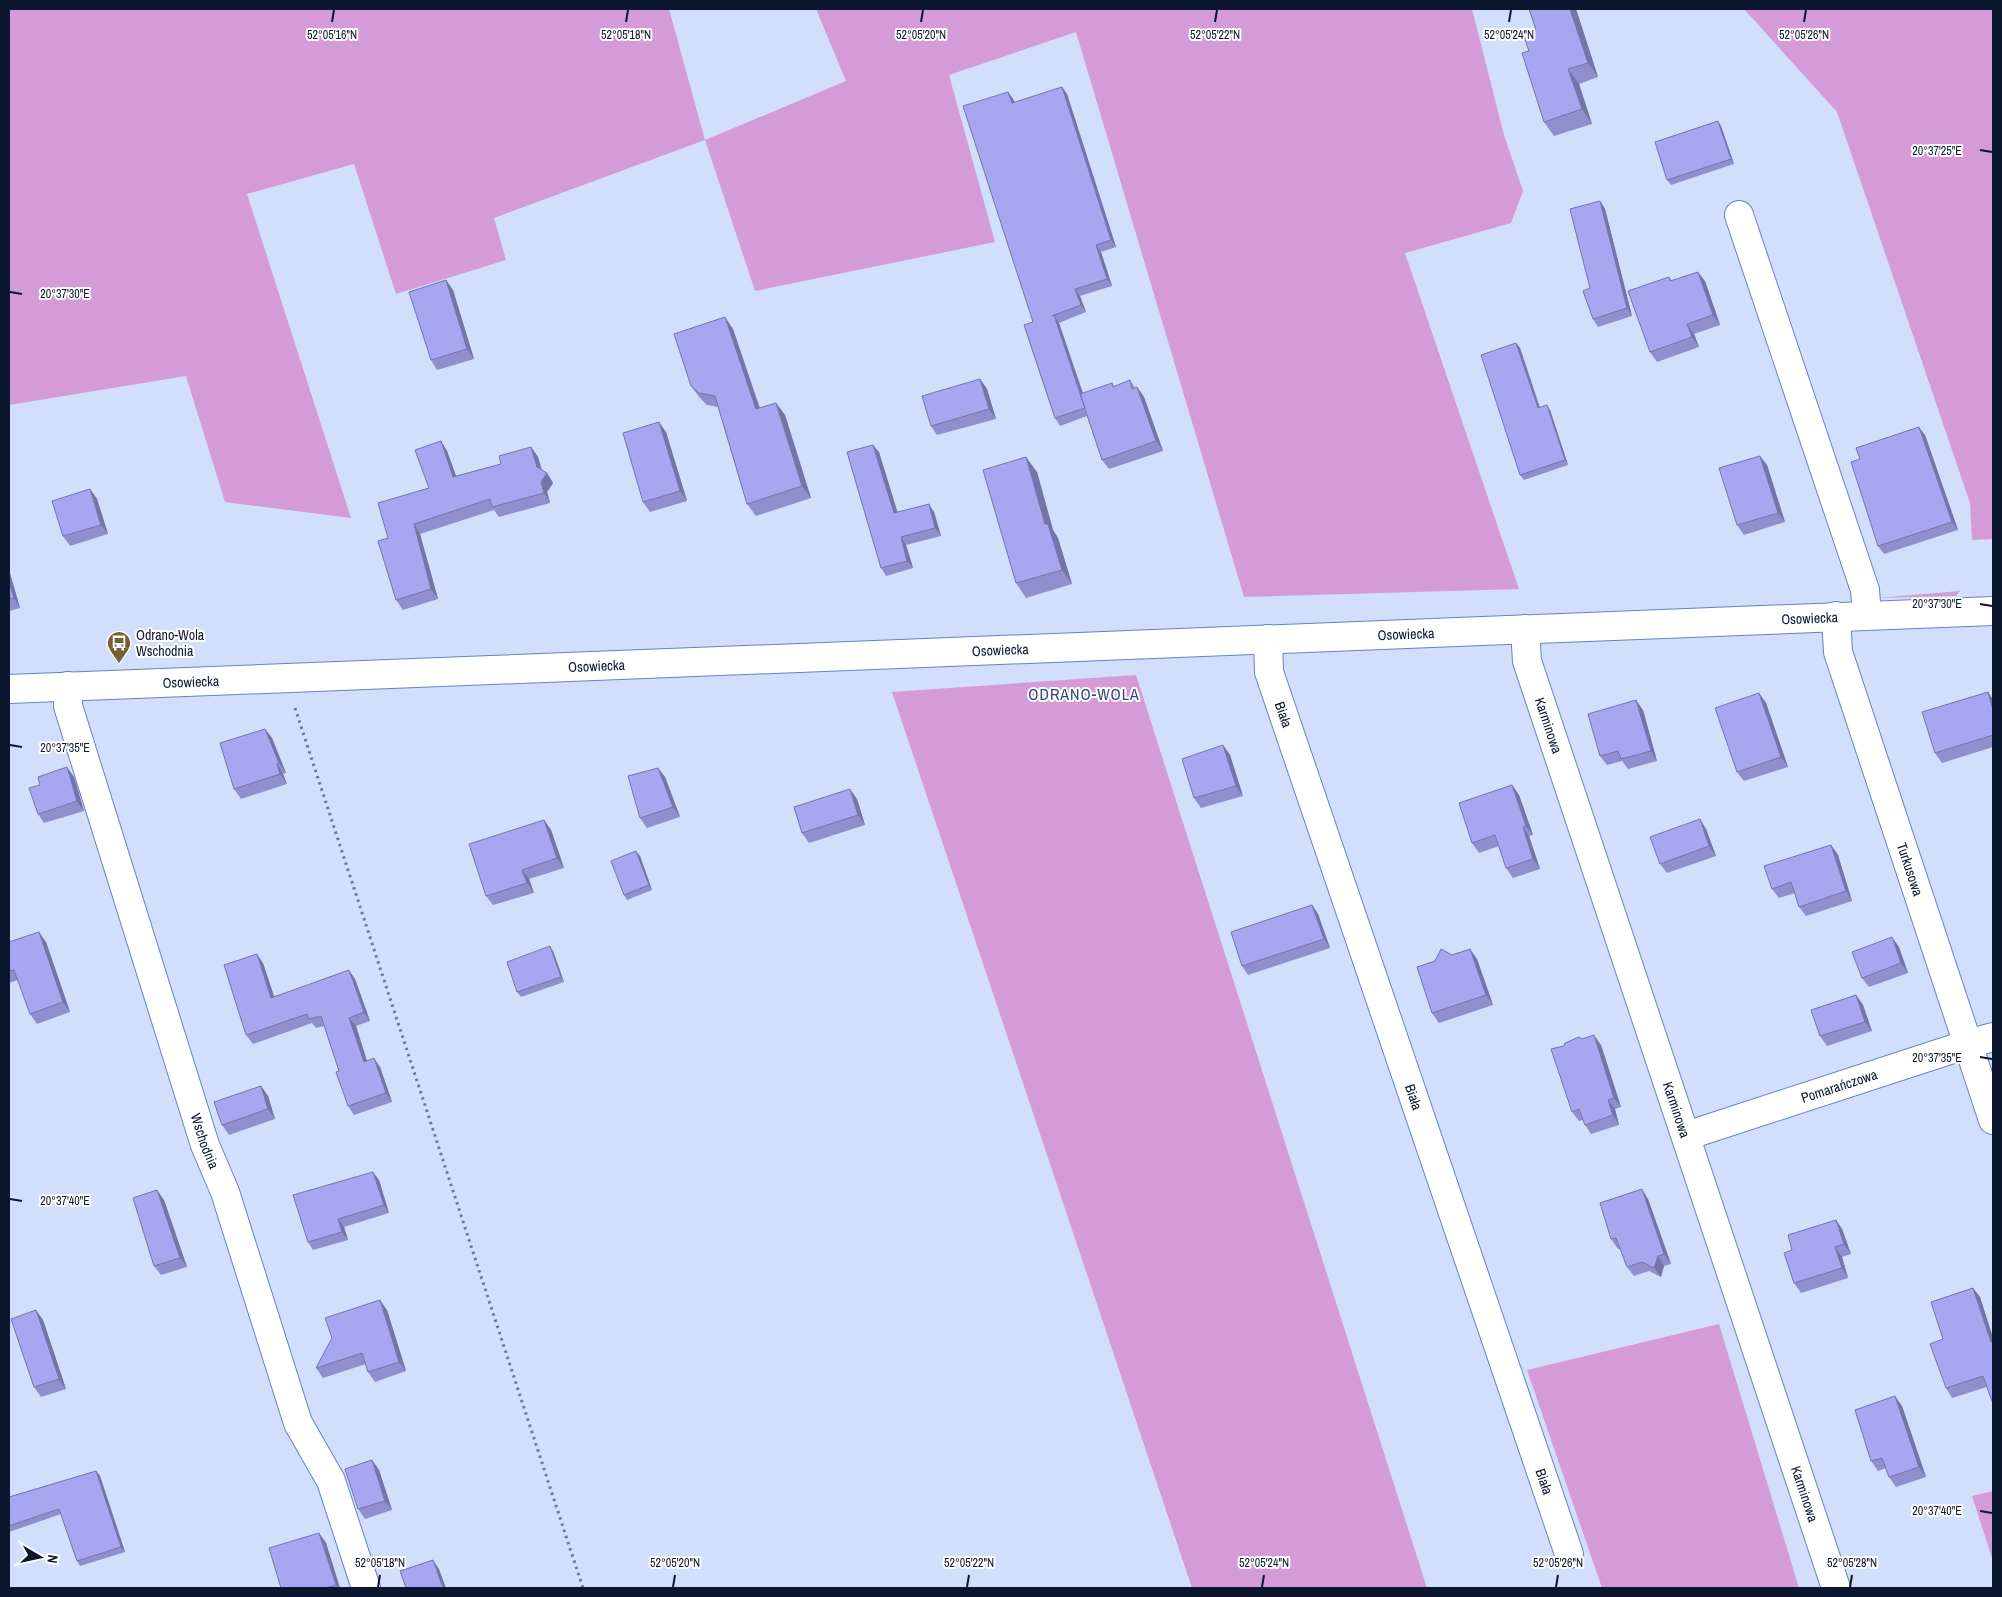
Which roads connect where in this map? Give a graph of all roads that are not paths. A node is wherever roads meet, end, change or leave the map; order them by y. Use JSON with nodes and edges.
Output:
{"nodes":[{"id":1,"x":1738,"y":215,"type":"dead end"},
{"id":2,"x":1993,"y":611,"type":"edge"},
{"id":3,"x":1867,"y":615,"type":"junction"},
{"id":4,"x":1836,"y":616,"type":"junction"},
{"id":5,"x":1525,"y":629,"type":"junction"},
{"id":6,"x":1268,"y":639,"type":"junction"},
{"id":7,"x":68,"y":686,"type":"junction"},
{"id":8,"x":9,"y":689,"type":"edge"},
{"id":9,"x":1980,"y":1041,"type":"edge"},
{"id":10,"x":1993,"y":1120,"type":"edge"},
{"id":11,"x":1686,"y":1136,"type":"junction"},
{"id":12,"x":1569,"y":1554,"type":"dead end"},
{"id":13,"x":366,"y":1588,"type":"edge"},
{"id":14,"x":1836,"y":1588,"type":"edge"}],
"edges":[{"from":1,"to":3,"type":"street"},
{"from":2,"to":3,"type":"street","name":"Osowiecka"},
{"from":3,"to":4,"type":"street","name":"Osowiecka"},
{"from":4,"to":5,"type":"street","name":"Osowiecka"},
{"from":4,"to":9,"type":"street","name":"Turkusowa"},
{"from":5,"to":6,"type":"street","name":"Osowiecka"},
{"from":5,"to":11,"type":"street","name":"Karminowa"},
{"from":6,"to":7,"type":"street","name":"Osowiecka"},
{"from":6,"to":12,"type":"street","name":"Biała"},
{"from":7,"to":8,"type":"street","name":"Osowiecka"},
{"from":7,"to":13,"type":"street","name":"Wschodnia"},
{"from":9,"to":10,"type":"street","name":"Turkusowa"},
{"from":9,"to":11,"type":"street","name":"Pomarańczowa"},
{"from":11,"to":14,"type":"street","name":"Karminowa"}]}
